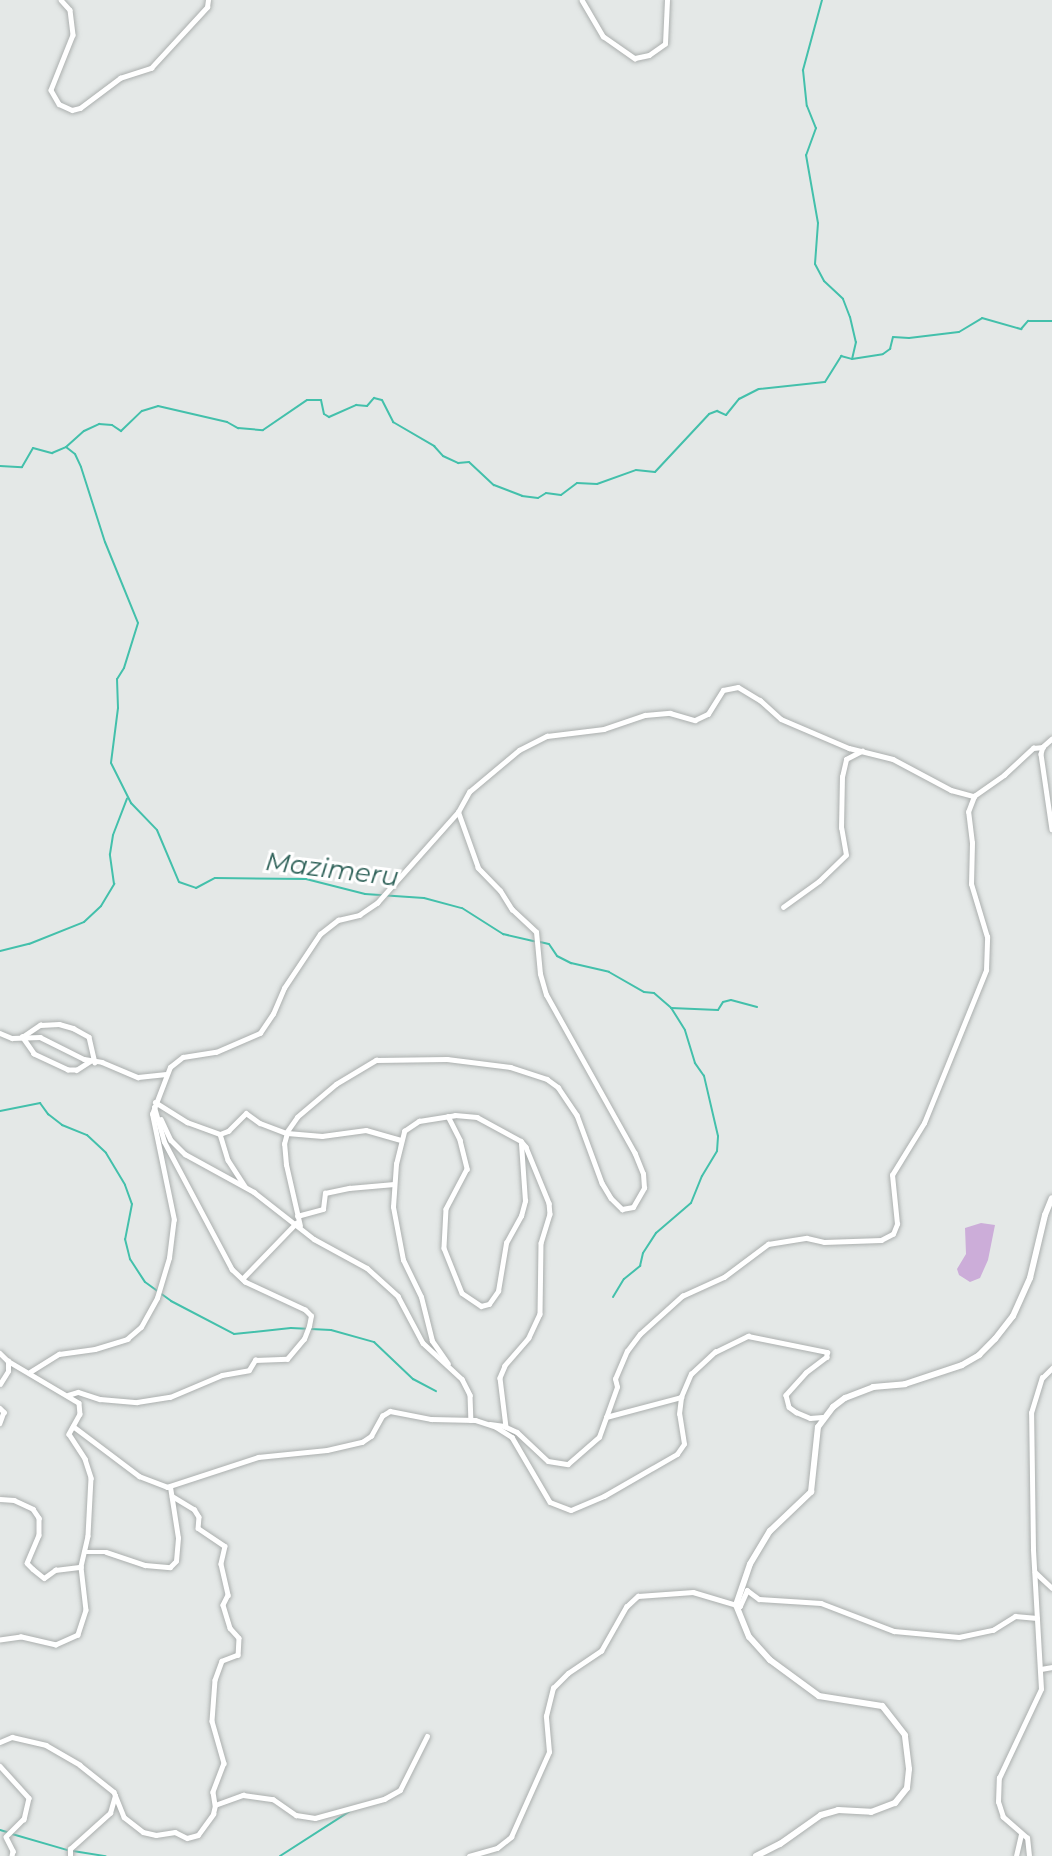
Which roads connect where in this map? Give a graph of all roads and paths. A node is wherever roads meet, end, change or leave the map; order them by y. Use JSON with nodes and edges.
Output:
{"nodes":[{"id":1,"x":61,"y":0,"type":"edge"},
{"id":2,"x":208,"y":0,"type":"edge"},
{"id":3,"x":582,"y":0,"type":"edge"},
{"id":4,"x":667,"y":0,"type":"edge"},
{"id":5,"x":1052,"y":739,"type":"edge"},
{"id":6,"x":1043,"y":747,"type":"junction"},
{"id":7,"x":863,"y":751,"type":"junction"},
{"id":8,"x":974,"y":796,"type":"junction"},
{"id":9,"x":458,"y":812,"type":"junction"},
{"id":10,"x":1052,"y":829,"type":"edge"},
{"id":11,"x":783,"y":907,"type":"dead end"},
{"id":12,"x":0,"y":1033,"type":"edge"},
{"id":13,"x":22,"y":1037,"type":"junction"},
{"id":14,"x":93,"y":1061,"type":"junction"},
{"id":15,"x":166,"y":1074,"type":"junction"},
{"id":16,"x":154,"y":1104,"type":"junction"},
{"id":17,"x":448,"y":1116,"type":"junction"},
{"id":18,"x":220,"y":1133,"type":"junction"},
{"id":19,"x":287,"y":1133,"type":"junction"},
{"id":20,"x":400,"y":1140,"type":"junction"},
{"id":21,"x":521,"y":1141,"type":"junction"},
{"id":22,"x":394,"y":1184,"type":"junction"},
{"id":23,"x":245,"y":1187,"type":"junction"},
{"id":24,"x":1052,"y":1198,"type":"edge"},
{"id":25,"x":297,"y":1216,"type":"junction"},
{"id":26,"x":298,"y":1225,"type":"junction"},
{"id":27,"x":242,"y":1279,"type":"junction"},
{"id":28,"x":0,"y":1353,"type":"edge"},
{"id":29,"x":8,"y":1361,"type":"junction"},
{"id":30,"x":448,"y":1364,"type":"junction"},
{"id":31,"x":1052,"y":1368,"type":"edge"},
{"id":32,"x":30,"y":1372,"type":"junction"},
{"id":33,"x":0,"y":1384,"type":"edge"},
{"id":34,"x":68,"y":1395,"type":"junction"},
{"id":35,"x":681,"y":1398,"type":"junction"},
{"id":36,"x":0,"y":1408,"type":"edge"},
{"id":37,"x":606,"y":1417,"type":"junction"},
{"id":38,"x":822,"y":1417,"type":"junction"},
{"id":39,"x":471,"y":1420,"type":"junction"},
{"id":40,"x":0,"y":1423,"type":"edge"},
{"id":41,"x":490,"y":1424,"type":"junction"},
{"id":42,"x":73,"y":1426,"type":"junction"},
{"id":43,"x":506,"y":1427,"type":"junction"},
{"id":44,"x":170,"y":1487,"type":"junction"},
{"id":45,"x":172,"y":1496,"type":"junction"},
{"id":46,"x":0,"y":1499,"type":"edge"},
{"id":47,"x":84,"y":1552,"type":"junction"},
{"id":48,"x":81,"y":1567,"type":"junction"},
{"id":49,"x":1035,"y":1571,"type":"junction"},
{"id":50,"x":1052,"y":1588,"type":"edge"},
{"id":51,"x":736,"y":1605,"type":"junction"},
{"id":52,"x":1037,"y":1618,"type":"junction"},
{"id":53,"x":0,"y":1640,"type":"edge"},
{"id":54,"x":1052,"y":1667,"type":"edge"},
{"id":55,"x":1041,"y":1669,"type":"junction"},
{"id":56,"x":427,"y":1736,"type":"dead end"},
{"id":57,"x":0,"y":1742,"type":"edge"},
{"id":58,"x":0,"y":1766,"type":"edge"},
{"id":59,"x":116,"y":1795,"type":"junction"},
{"id":60,"x":215,"y":1805,"type":"junction"},
{"id":61,"x":1021,"y":1835,"type":"junction"},
{"id":62,"x":12,"y":1856,"type":"edge"},
{"id":63,"x":70,"y":1856,"type":"edge"},
{"id":64,"x":469,"y":1856,"type":"edge"},
{"id":65,"x":756,"y":1856,"type":"edge"},
{"id":66,"x":1016,"y":1856,"type":"edge"},
{"id":67,"x":1029,"y":1856,"type":"edge"}],
"edges":[{"from":1,"to":2,"type":"street"},
{"from":3,"to":4,"type":"street"},
{"from":5,"to":6,"type":"street"},
{"from":6,"to":8,"type":"street"},
{"from":6,"to":10,"type":"street"},
{"from":7,"to":8,"type":"street"},
{"from":7,"to":9,"type":"street"},
{"from":7,"to":11,"type":"street"},
{"from":8,"to":37,"type":"street"},
{"from":9,"to":15,"type":"street"},
{"from":9,"to":19,"type":"street"},
{"from":12,"to":13,"type":"street"},
{"from":13,"to":14,"type":"street"},
{"from":13,"to":14,"type":"street"},
{"from":13,"to":14,"type":"street"},
{"from":14,"to":15,"type":"street"},
{"from":15,"to":16,"type":"street"},
{"from":16,"to":18,"type":"street"},
{"from":16,"to":23,"type":"street"},
{"from":16,"to":27,"type":"street"},
{"from":16,"to":32,"type":"street"},
{"from":17,"to":20,"type":"street"},
{"from":17,"to":21,"type":"street"},
{"from":17,"to":21,"type":"street"},
{"from":18,"to":19,"type":"street"},
{"from":18,"to":23,"type":"street"},
{"from":19,"to":20,"type":"street"},
{"from":19,"to":25,"type":"street"},
{"from":20,"to":22,"type":"street"},
{"from":21,"to":43,"type":"street"},
{"from":22,"to":25,"type":"street"},
{"from":22,"to":30,"type":"street"},
{"from":23,"to":26,"type":"street"},
{"from":24,"to":38,"type":"main road"},
{"from":25,"to":26,"type":"street"},
{"from":26,"to":27,"type":"street"},
{"from":26,"to":30,"type":"street"},
{"from":27,"to":34,"type":"street"},
{"from":28,"to":29,"type":"street"},
{"from":29,"to":32,"type":"street"},
{"from":29,"to":33,"type":"street"},
{"from":30,"to":39,"type":"street"},
{"from":31,"to":49,"type":"street"},
{"from":32,"to":34,"type":"street"},
{"from":34,"to":42,"type":"street"},
{"from":35,"to":37,"type":"street"},
{"from":35,"to":38,"type":"street"},
{"from":35,"to":41,"type":"street"},
{"from":36,"to":40,"type":"street"},
{"from":37,"to":43,"type":"street"},
{"from":38,"to":51,"type":"main road"},
{"from":39,"to":41,"type":"street"},
{"from":39,"to":44,"type":"street"},
{"from":41,"to":43,"type":"street"},
{"from":42,"to":44,"type":"street"},
{"from":42,"to":47,"type":"street"},
{"from":44,"to":45,"type":"street"},
{"from":45,"to":47,"type":"street"},
{"from":45,"to":60,"type":"street"},
{"from":46,"to":48,"type":"street"},
{"from":47,"to":48,"type":"street"},
{"from":48,"to":53,"type":"street"},
{"from":49,"to":50,"type":"street"},
{"from":49,"to":52,"type":"street"},
{"from":51,"to":52,"type":"street"},
{"from":51,"to":64,"type":"street"},
{"from":51,"to":65,"type":"main road"},
{"from":52,"to":55,"type":"street"},
{"from":54,"to":55,"type":"street"},
{"from":55,"to":61,"type":"street"},
{"from":56,"to":60,"type":"street"},
{"from":57,"to":59,"type":"street"},
{"from":58,"to":62,"type":"street"},
{"from":59,"to":60,"type":"street"},
{"from":59,"to":63,"type":"street"},
{"from":61,"to":66,"type":"street"},
{"from":61,"to":67,"type":"street"}]}
